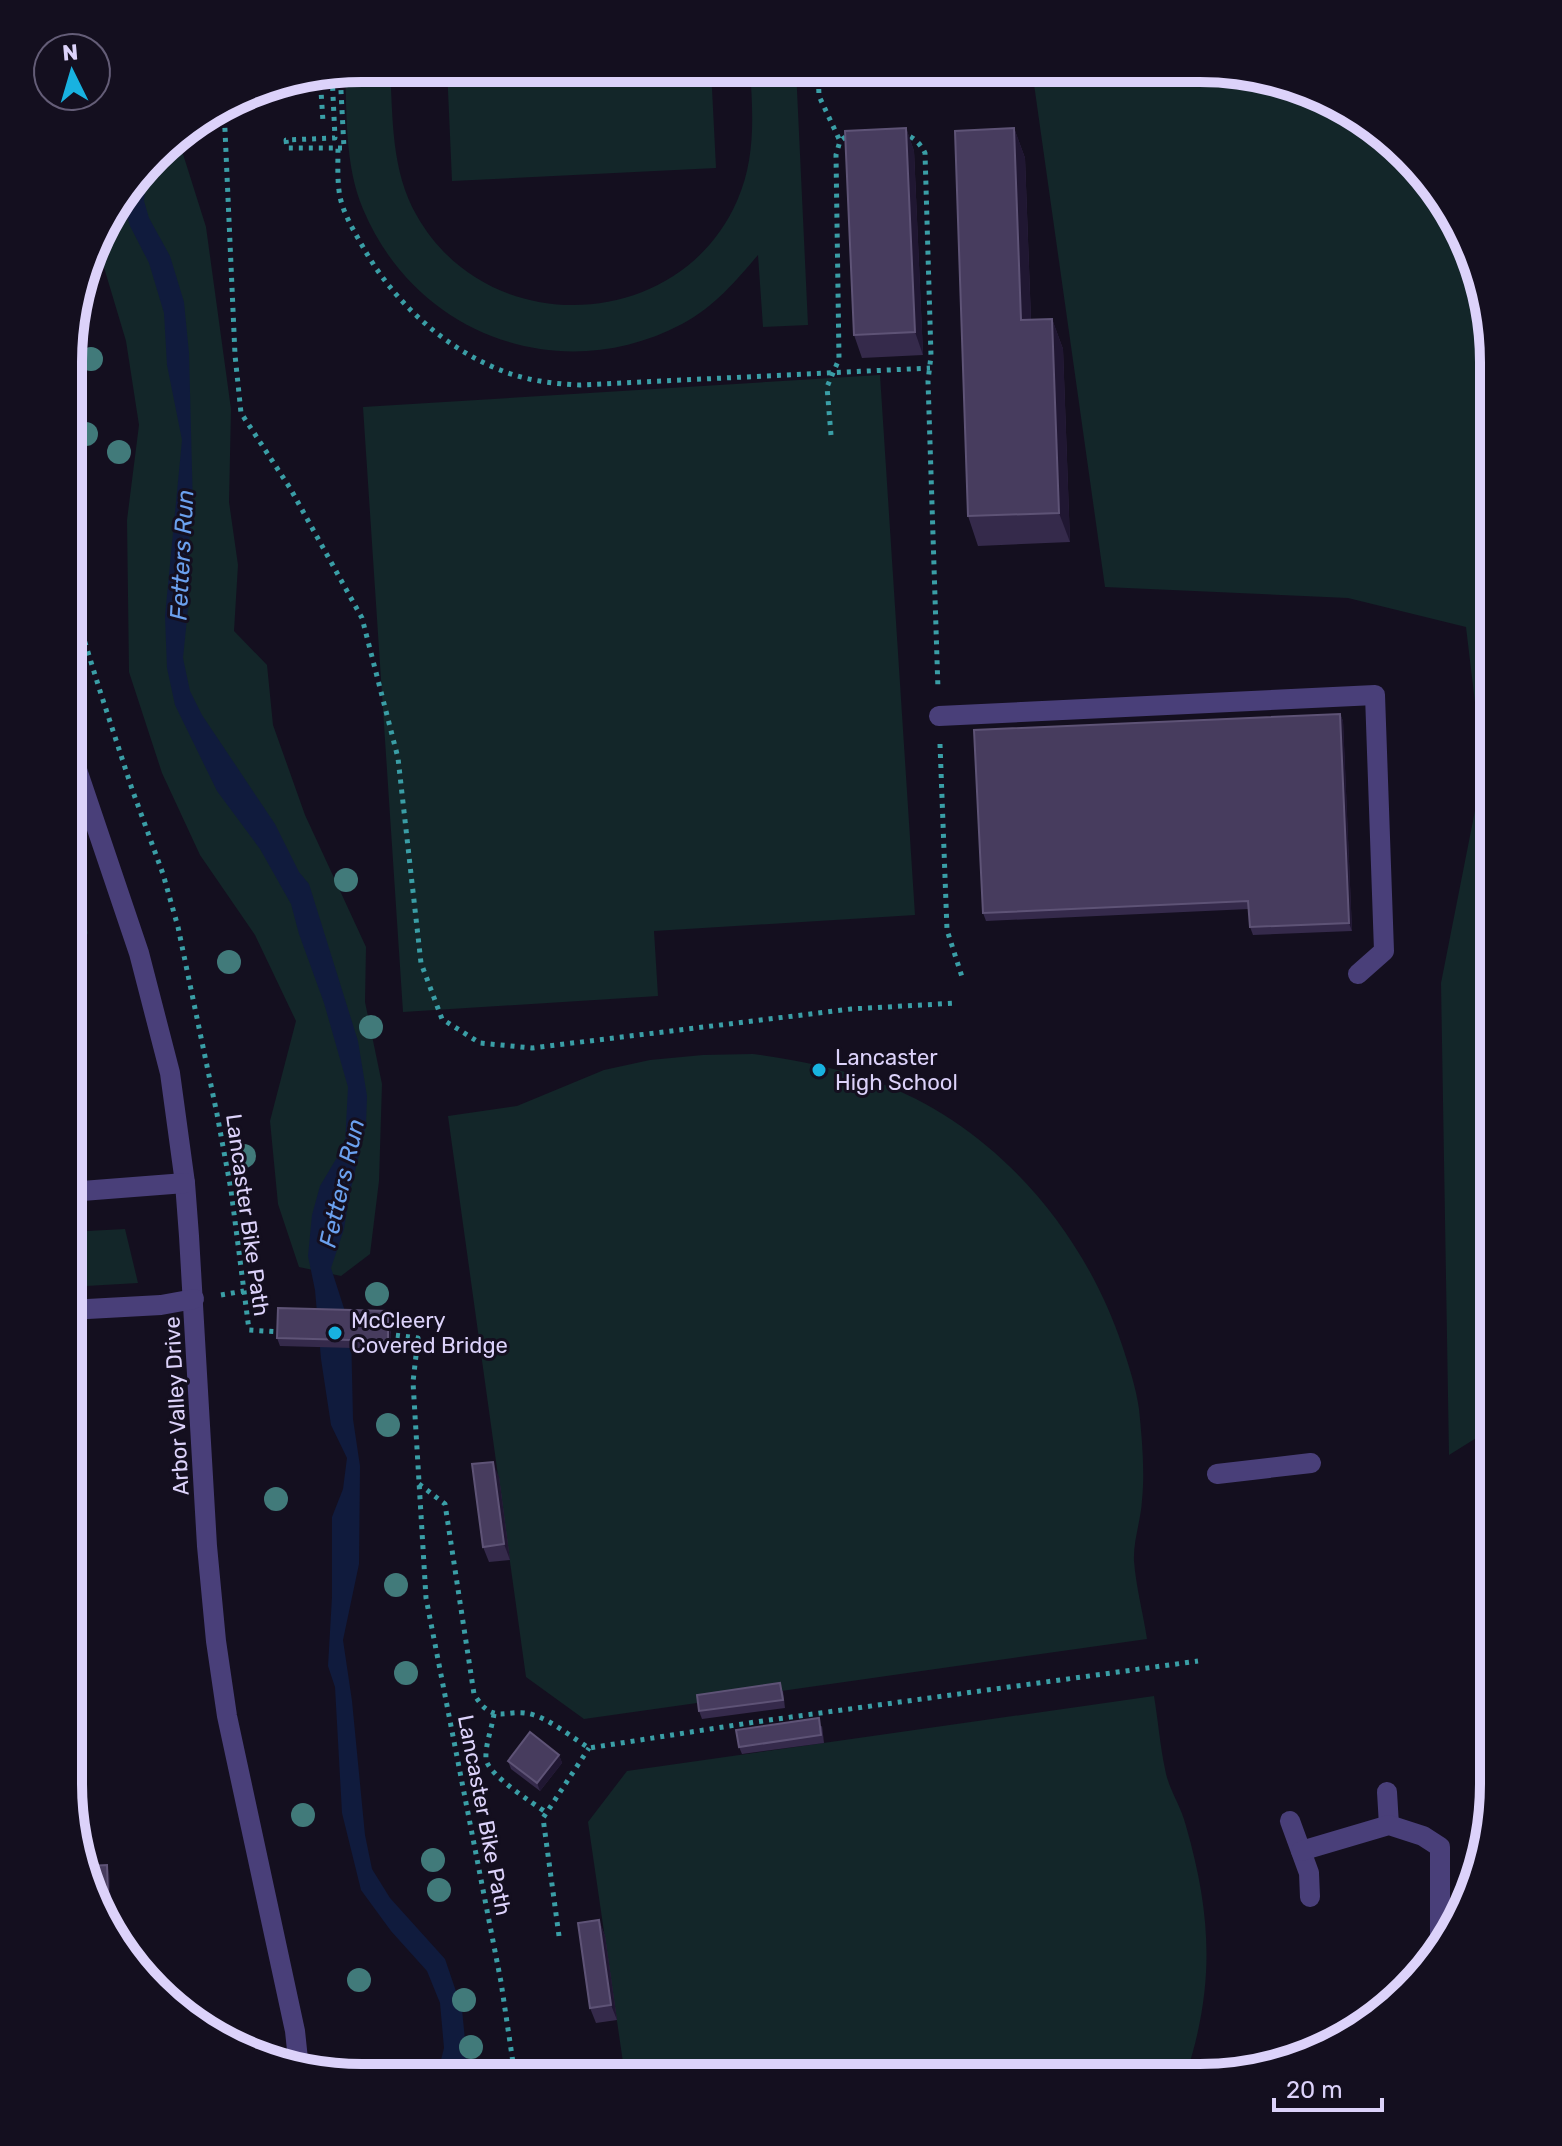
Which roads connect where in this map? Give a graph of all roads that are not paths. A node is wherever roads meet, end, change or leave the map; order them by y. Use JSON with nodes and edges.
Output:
{"nodes":[{"id":1,"x":939,"y":716,"type":"road end"},
{"id":2,"x":82,"y":784,"type":"edge"},
{"id":3,"x":1358,"y":974,"type":"dead end"},
{"id":4,"x":185,"y":1183,"type":"junction"},
{"id":5,"x":82,"y":1191,"type":"edge"},
{"id":6,"x":194,"y":1299,"type":"junction"},
{"id":7,"x":82,"y":1309,"type":"edge"},
{"id":8,"x":1311,"y":1463,"type":"dead end"},
{"id":9,"x":1217,"y":1474,"type":"dead end"},
{"id":10,"x":1387,"y":1792,"type":"dead end"},
{"id":11,"x":1290,"y":1821,"type":"dead end"},
{"id":12,"x":1389,"y":1825,"type":"junction"},
{"id":13,"x":1301,"y":1851,"type":"junction"},
{"id":14,"x":1310,"y":1897,"type":"dead end"},
{"id":15,"x":1440,"y":1928,"type":"edge"},
{"id":16,"x":298,"y":2056,"type":"edge"}],
"edges":[{"from":1,"to":3,"type":"street"},
{"from":2,"to":4,"type":"street","name":"Arbor Valley Drive"},
{"from":4,"to":5,"type":"street"},
{"from":4,"to":6,"type":"street","name":"Arbor Valley Drive"},
{"from":6,"to":7,"type":"street"},
{"from":6,"to":16,"type":"street","name":"Arbor Valley Drive"},
{"from":8,"to":9,"type":"street"},
{"from":10,"to":12,"type":"street"},
{"from":11,"to":13,"type":"street"},
{"from":12,"to":13,"type":"street"},
{"from":12,"to":15,"type":"street"},
{"from":13,"to":14,"type":"street"}]}
